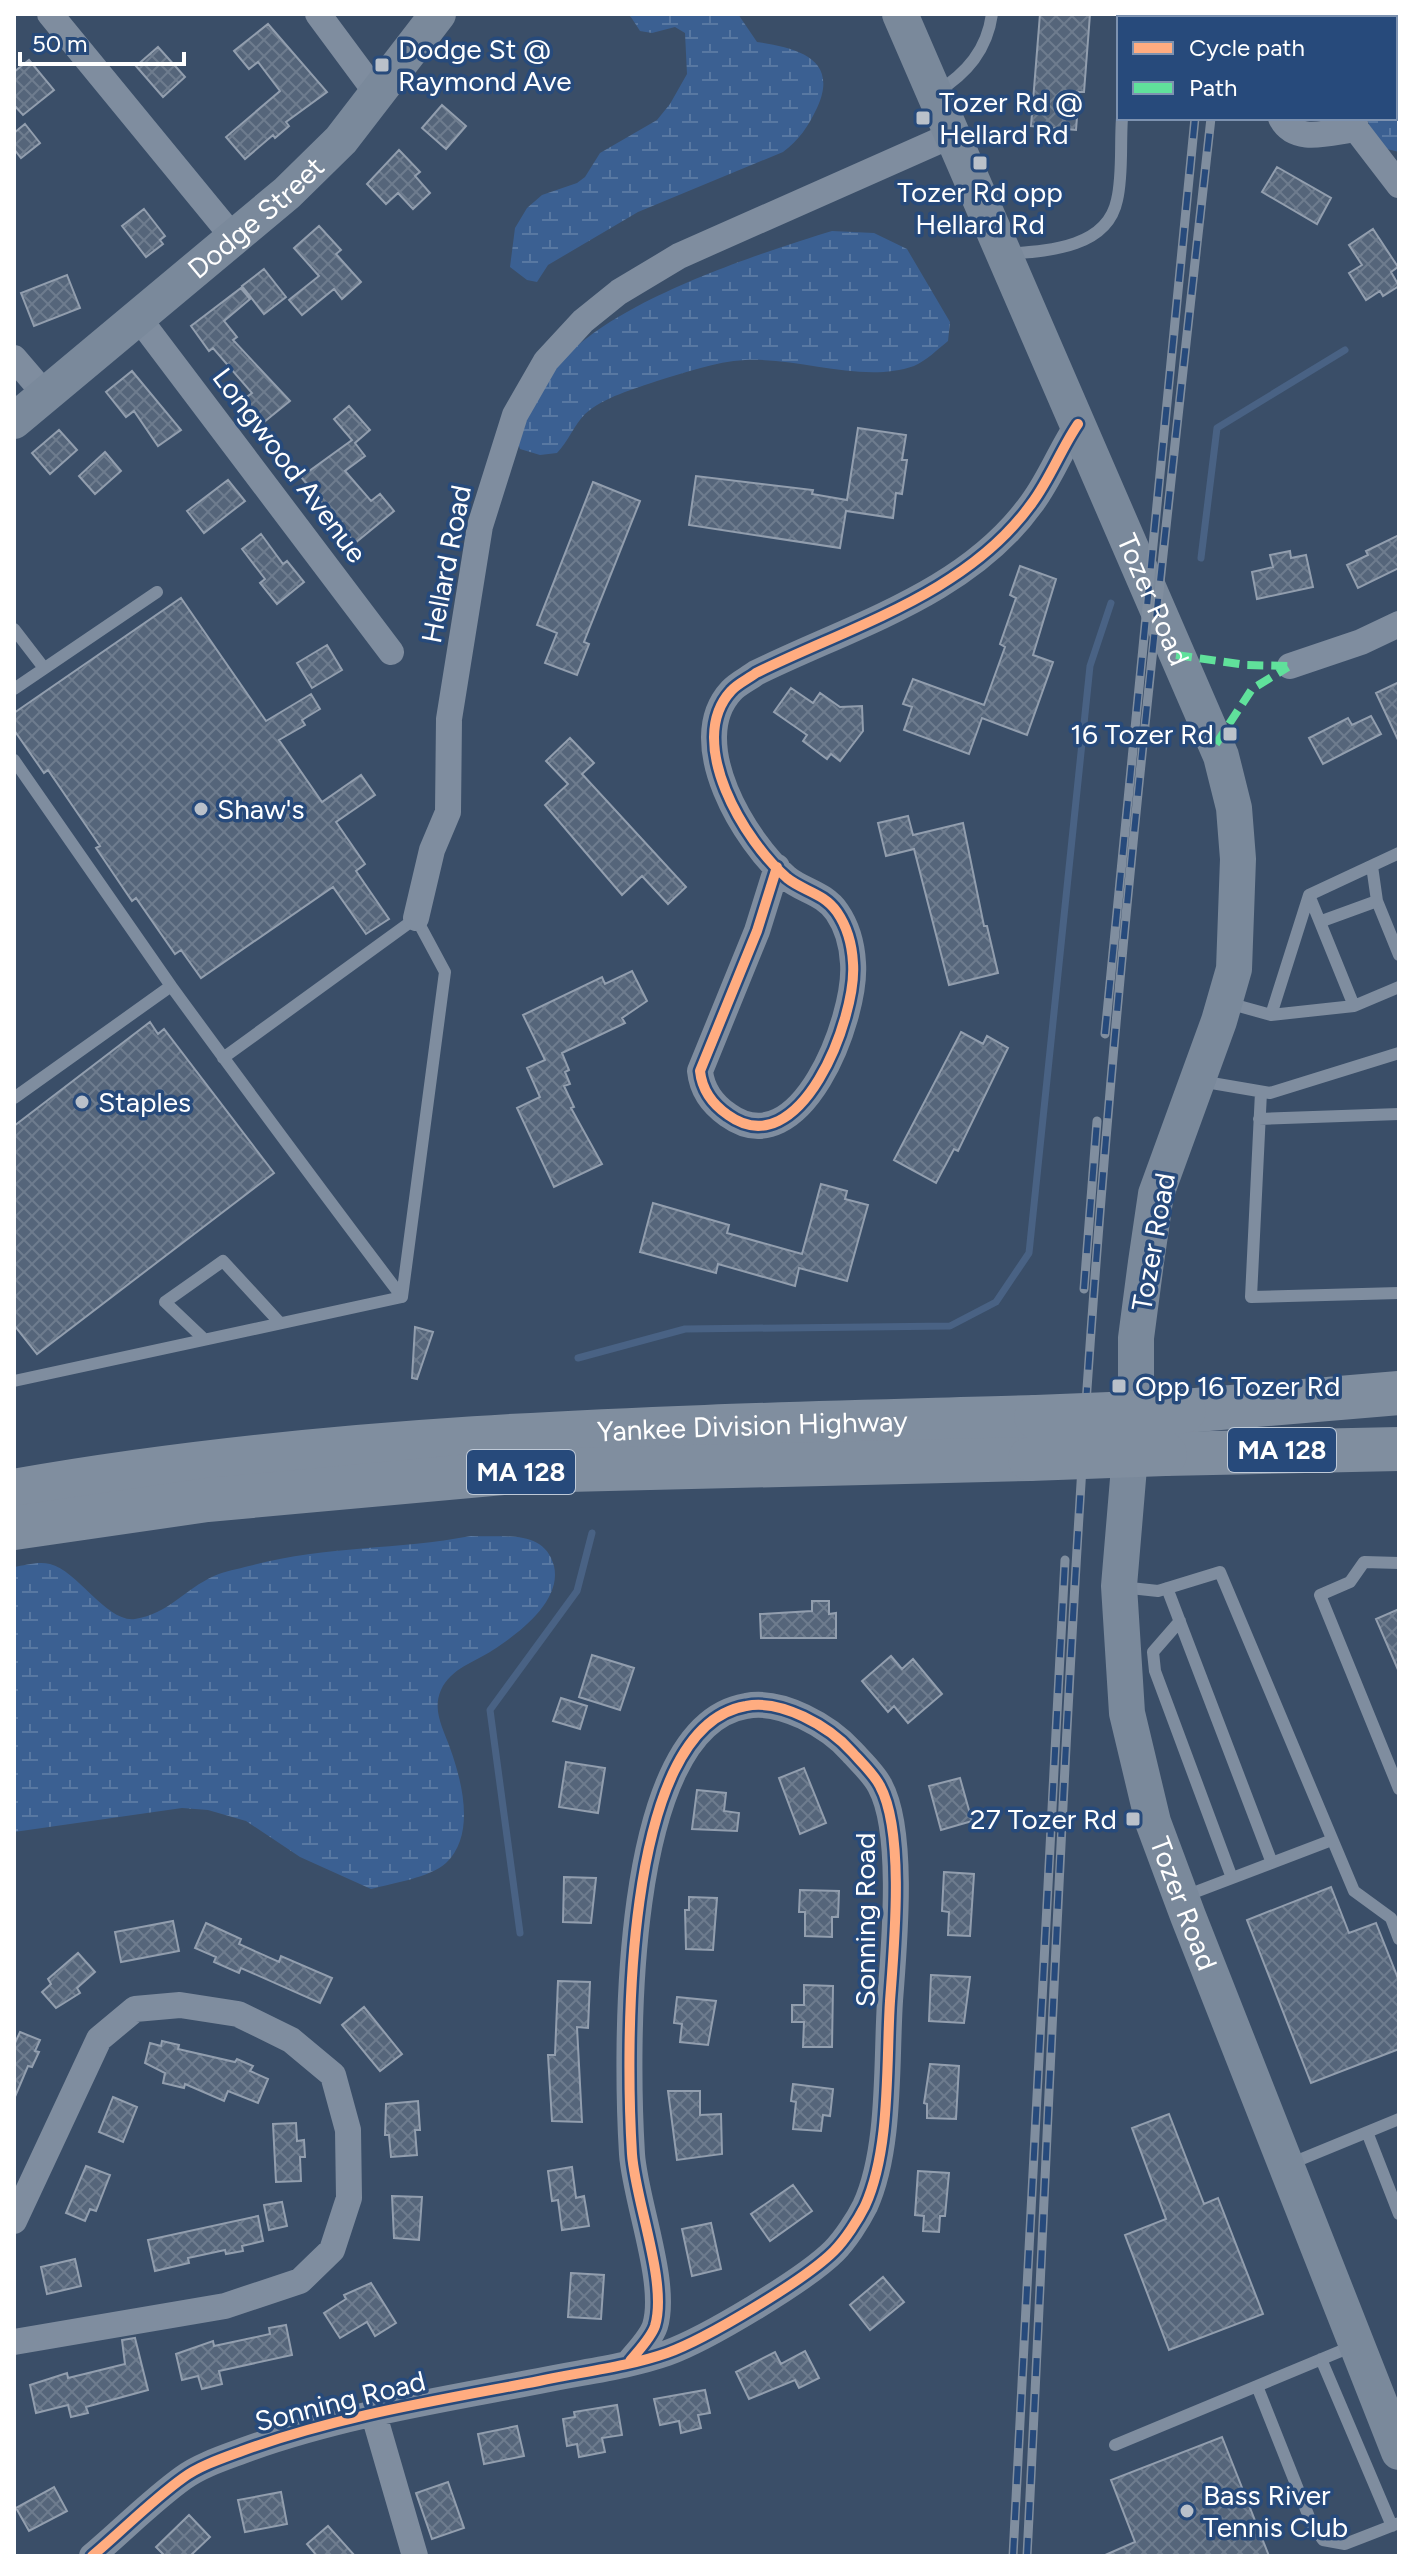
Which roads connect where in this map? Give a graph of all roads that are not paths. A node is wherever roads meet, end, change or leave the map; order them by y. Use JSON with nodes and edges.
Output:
{"nodes":[{"id":1,"x":50,"y":14,"type":"edge"},
{"id":2,"x":318,"y":14,"type":"edge"},
{"id":3,"x":438,"y":14,"type":"edge"},
{"id":4,"x":900,"y":14,"type":"edge"},
{"id":5,"x":992,"y":14,"type":"edge"},
{"id":6,"x":935,"y":94,"type":"junction"},
{"id":7,"x":378,"y":95,"type":"junction"},
{"id":8,"x":1122,"y":120,"type":"edge"},
{"id":9,"x":1282,"y":120,"type":"edge"},
{"id":10,"x":1355,"y":124,"type":"edge"},
{"id":11,"x":952,"y":135,"type":"junction"},
{"id":12,"x":1399,"y":185,"type":"edge"},
{"id":13,"x":233,"y":237,"type":"junction"},
{"id":14,"x":1003,"y":255,"type":"junction"},
{"id":15,"x":137,"y":316,"type":"junction"},
{"id":16,"x":14,"y":358,"type":"edge"},
{"id":17,"x":44,"y":393,"type":"junction"},
{"id":18,"x":14,"y":418,"type":"edge"},
{"id":19,"x":1078,"y":424,"type":"junction"},
{"id":20,"x":157,"y":592,"type":"dead end"},
{"id":21,"x":1399,"y":624,"type":"edge"},
{"id":22,"x":14,"y":629,"type":"edge"},
{"id":23,"x":391,"y":652,"type":"dead end"},
{"id":24,"x":1290,"y":666,"type":"dead end"},
{"id":25,"x":44,"y":668,"type":"junction"},
{"id":26,"x":14,"y":689,"type":"edge"},
{"id":27,"x":14,"y":760,"type":"edge"},
{"id":28,"x":1399,"y":853,"type":"edge"},
{"id":29,"x":1372,"y":866,"type":"junction"},
{"id":30,"x":777,"y":867,"type":"junction"},
{"id":31,"x":1309,"y":895,"type":"junction"},
{"id":32,"x":1377,"y":901,"type":"junction"},
{"id":33,"x":416,"y":918,"type":"junction"},
{"id":34,"x":1322,"y":921,"type":"junction"},
{"id":35,"x":1399,"y":955,"type":"edge"},
{"id":36,"x":171,"y":986,"type":"junction"},
{"id":37,"x":1399,"y":987,"type":"edge"},
{"id":38,"x":1225,"y":1002,"type":"junction"},
{"id":39,"x":1354,"y":1006,"type":"junction"},
{"id":40,"x":1271,"y":1015,"type":"junction"},
{"id":41,"x":1399,"y":1053,"type":"edge"},
{"id":42,"x":223,"y":1058,"type":"junction"},
{"id":43,"x":1197,"y":1080,"type":"junction"},
{"id":44,"x":1261,"y":1092,"type":"junction"},
{"id":45,"x":14,"y":1098,"type":"edge"},
{"id":46,"x":1399,"y":1114,"type":"edge"},
{"id":47,"x":1259,"y":1119,"type":"junction"},
{"id":48,"x":1399,"y":1293,"type":"edge"},
{"id":49,"x":402,"y":1297,"type":"junction"},
{"id":50,"x":280,"y":1323,"type":"junction"},
{"id":51,"x":204,"y":1339,"type":"junction"},
{"id":52,"x":14,"y":1381,"type":"edge"},
{"id":53,"x":1399,"y":1393,"type":"edge"},
{"id":54,"x":1399,"y":1404,"type":"edge"},
{"id":55,"x":1184,"y":1411,"type":"junction"},
{"id":56,"x":1033,"y":1438,"type":"junction"},
{"id":57,"x":1399,"y":1449,"type":"edge"},
{"id":58,"x":14,"y":1491,"type":"edge"},
{"id":59,"x":14,"y":1528,"type":"edge"},
{"id":60,"x":1399,"y":1563,"type":"edge"},
{"id":61,"x":1119,"y":1586,"type":"junction"},
{"id":62,"x":1167,"y":1588,"type":"junction"},
{"id":63,"x":1180,"y":1621,"type":"junction"},
{"id":64,"x":1399,"y":1789,"type":"edge"},
{"id":65,"x":1332,"y":1840,"type":"junction"},
{"id":66,"x":1272,"y":1863,"type":"junction"},
{"id":67,"x":1232,"y":1878,"type":"junction"},
{"id":68,"x":1181,"y":1897,"type":"junction"},
{"id":69,"x":1399,"y":1939,"type":"edge"},
{"id":70,"x":1399,"y":2119,"type":"edge"},
{"id":71,"x":1367,"y":2132,"type":"junction"},
{"id":72,"x":1285,"y":2166,"type":"junction"},
{"id":73,"x":1399,"y":2214,"type":"edge"},
{"id":74,"x":14,"y":2221,"type":"edge"},
{"id":75,"x":14,"y":2342,"type":"edge"},
{"id":76,"x":1356,"y":2345,"type":"junction"},
{"id":77,"x":1321,"y":2359,"type":"junction"},
{"id":78,"x":630,"y":2361,"type":"junction"},
{"id":79,"x":1257,"y":2386,"type":"junction"},
{"id":80,"x":374,"y":2415,"type":"junction"},
{"id":81,"x":1115,"y":2445,"type":"dead end"},
{"id":82,"x":1399,"y":2452,"type":"edge"},
{"id":83,"x":1395,"y":2524,"type":"edge"},
{"id":84,"x":92,"y":2556,"type":"edge"},
{"id":85,"x":415,"y":2556,"type":"edge"}],
"edges":[{"from":1,"to":13,"type":"street"},
{"from":2,"to":7,"type":"street"},
{"from":3,"to":7,"type":"main road","name":"Dodge Street"},
{"from":4,"to":6,"type":"main road","name":"Tozer Road"},
{"from":5,"to":6,"type":"lane"},
{"from":6,"to":11,"type":"main road","name":"Tozer Road"},
{"from":7,"to":13,"type":"main road","name":"Dodge Street"},
{"from":8,"to":14,"type":"lane"},
{"from":9,"to":10,"type":"street"},
{"from":10,"to":12,"type":"street"},
{"from":11,"to":14,"type":"main road","name":"Tozer Road"},
{"from":11,"to":33,"type":"street","name":"Hellard Road"},
{"from":13,"to":15,"type":"main road","name":"Dodge Street"},
{"from":14,"to":19,"type":"main road","name":"Tozer Road"},
{"from":15,"to":17,"type":"main road","name":"Dodge Street"},
{"from":15,"to":23,"type":"street","name":"Longwood Avenue"},
{"from":16,"to":17,"type":"street"},
{"from":17,"to":18,"type":"main road","name":"Dodge Street"},
{"from":19,"to":30,"type":"street"},
{"from":19,"to":38,"type":"main road","name":"Tozer Road"},
{"from":20,"to":25,"type":"lane"},
{"from":21,"to":24,"type":"street"},
{"from":22,"to":25,"type":"lane"},
{"from":25,"to":26,"type":"lane"},
{"from":27,"to":36,"type":"lane"},
{"from":28,"to":29,"type":"lane"},
{"from":29,"to":31,"type":"lane"},
{"from":29,"to":32,"type":"lane"},
{"from":30,"to":30,"type":"street"},
{"from":31,"to":34,"type":"lane"},
{"from":31,"to":40,"type":"lane"},
{"from":32,"to":34,"type":"lane"},
{"from":32,"to":35,"type":"lane"},
{"from":33,"to":42,"type":"lane"},
{"from":33,"to":49,"type":"lane"},
{"from":34,"to":39,"type":"lane"},
{"from":36,"to":42,"type":"lane"},
{"from":36,"to":45,"type":"lane"},
{"from":37,"to":39,"type":"lane"},
{"from":38,"to":40,"type":"lane"},
{"from":38,"to":43,"type":"main road","name":"Tozer Road"},
{"from":39,"to":40,"type":"lane"},
{"from":41,"to":44,"type":"lane"},
{"from":42,"to":49,"type":"lane"},
{"from":43,"to":44,"type":"lane"},
{"from":43,"to":61,"type":"main road","name":"Tozer Road"},
{"from":44,"to":47,"type":"lane"},
{"from":46,"to":47,"type":"lane"},
{"from":47,"to":48,"type":"lane"},
{"from":49,"to":50,"type":"lane"},
{"from":50,"to":51,"type":"lane"},
{"from":50,"to":51,"type":"lane"},
{"from":51,"to":52,"type":"lane"},
{"from":53,"to":55,"type":"highway"},
{"from":54,"to":55,"type":"highway","name":"Yankee Division Highway","number":"MA 128"},
{"from":55,"to":56,"type":"highway","name":"Yankee Division Highway","number":"MA 128","bridge":true},
{"from":56,"to":57,"type":"highway","name":"Yankee Division Highway","number":"MA 128","bridge":true},
{"from":56,"to":58,"type":"highway","name":"Yankee Division Highway","number":"MA 128"},
{"from":56,"to":59,"type":"highway","name":"Yankee Division Highway","number":"MA 128"},
{"from":60,"to":64,"type":"lane"},
{"from":61,"to":62,"type":"lane"},
{"from":61,"to":68,"type":"main road","name":"Tozer Road"},
{"from":62,"to":63,"type":"lane"},
{"from":62,"to":65,"type":"lane"},
{"from":63,"to":66,"type":"lane"},
{"from":63,"to":67,"type":"lane"},
{"from":65,"to":66,"type":"lane"},
{"from":65,"to":69,"type":"lane"},
{"from":66,"to":67,"type":"lane"},
{"from":67,"to":68,"type":"lane"},
{"from":68,"to":72,"type":"main road","name":"Tozer Road"},
{"from":70,"to":71,"type":"lane"},
{"from":71,"to":72,"type":"lane"},
{"from":71,"to":73,"type":"lane"},
{"from":72,"to":76,"type":"main road","name":"Tozer Road"},
{"from":74,"to":75,"type":"street"},
{"from":76,"to":77,"type":"lane"},
{"from":76,"to":82,"type":"main road","name":"Tozer Road"},
{"from":77,"to":79,"type":"lane"},
{"from":77,"to":83,"type":"lane"},
{"from":78,"to":78,"type":"street","name":"Sonning Road"},
{"from":78,"to":80,"type":"street","name":"Sonning Road"},
{"from":79,"to":81,"type":"lane"},
{"from":79,"to":83,"type":"lane"},
{"from":80,"to":84,"type":"street","name":"Sonning Road"},
{"from":80,"to":85,"type":"street"}]}
